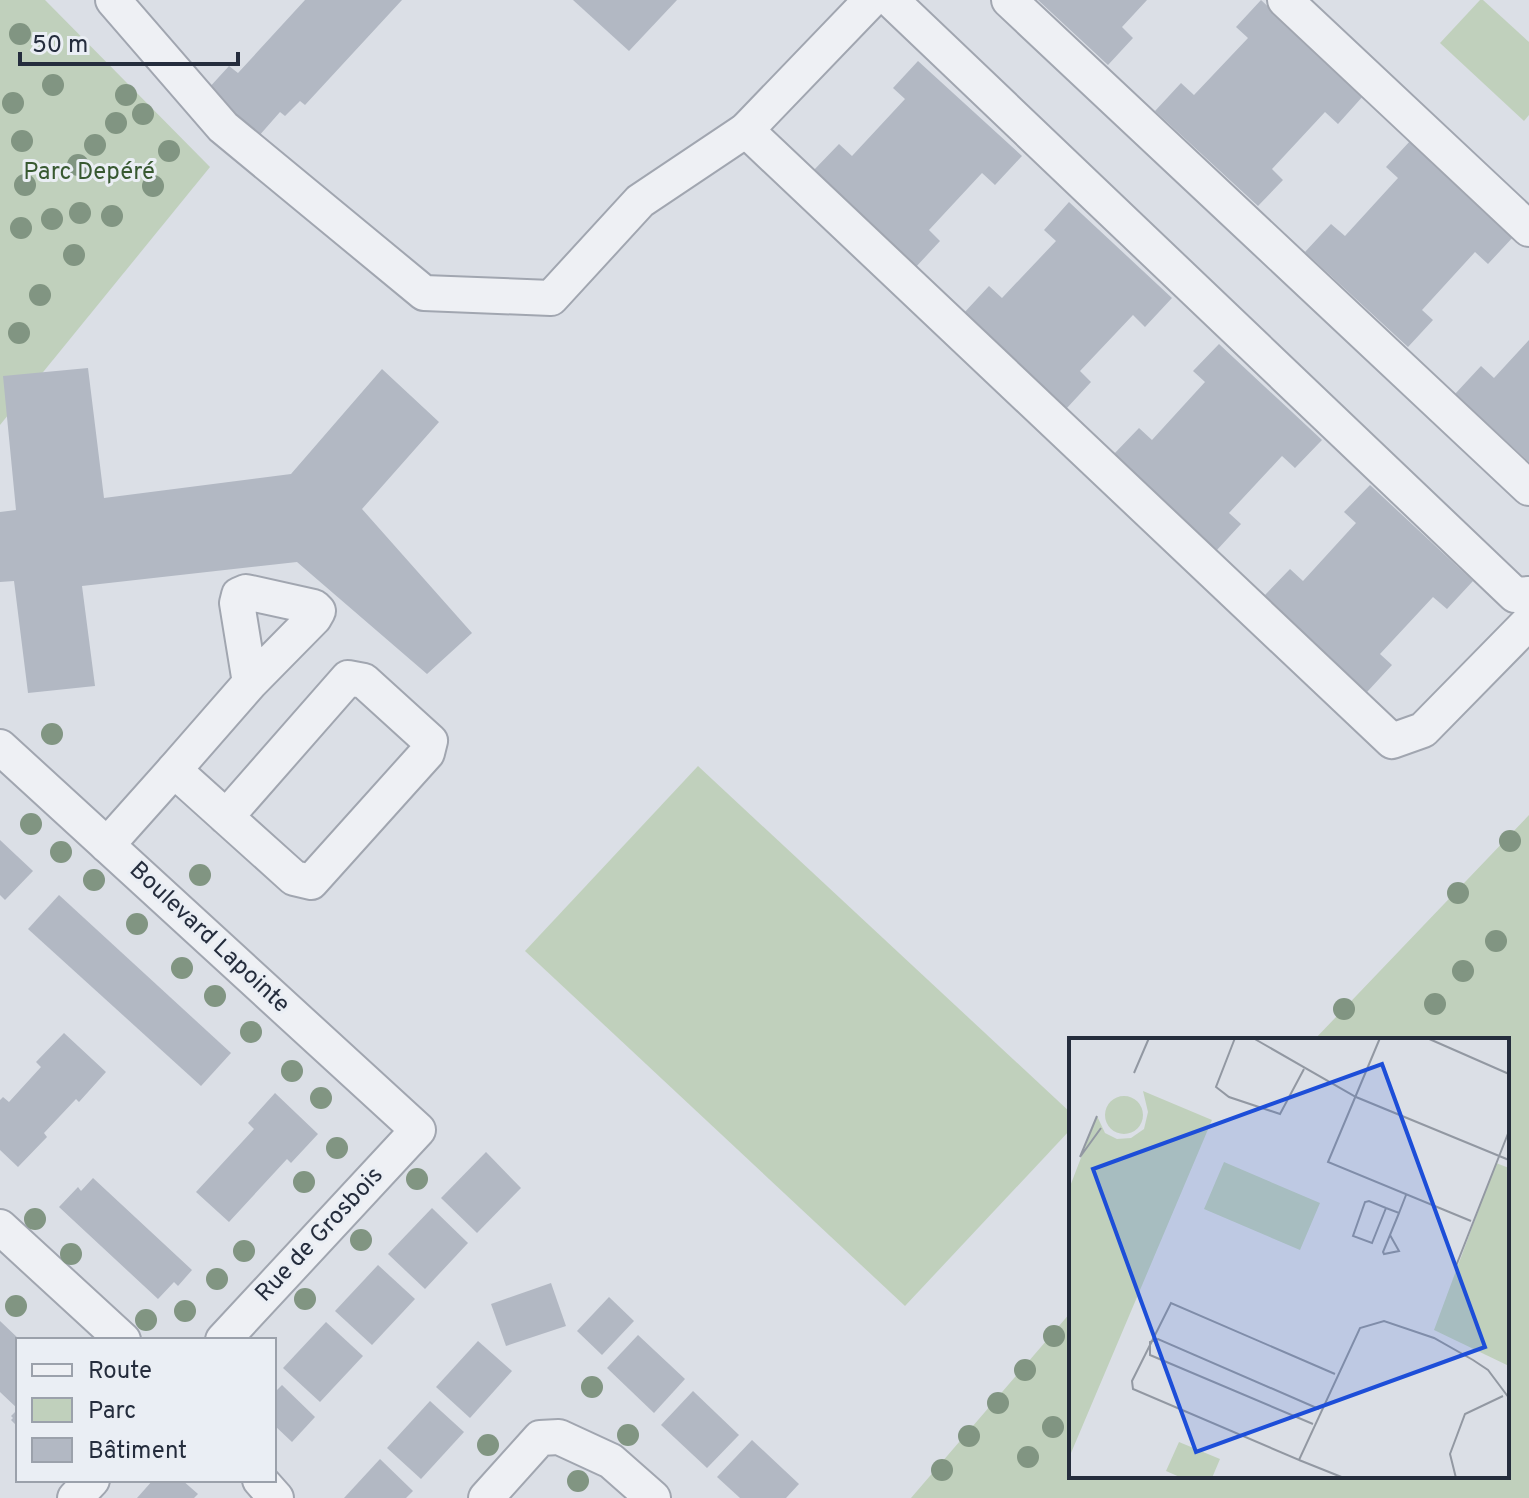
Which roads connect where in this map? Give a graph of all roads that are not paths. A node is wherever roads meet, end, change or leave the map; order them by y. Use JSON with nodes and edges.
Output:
{"nodes":[{"id":1,"x":113,"y":0,"type":"edge"},
{"id":2,"x":871,"y":0,"type":"edge"},
{"id":3,"x":891,"y":0,"type":"edge"},
{"id":4,"x":1009,"y":0,"type":"edge"},
{"id":5,"x":1285,"y":0,"type":"edge"},
{"id":6,"x":746,"y":130,"type":"junction"},
{"id":7,"x":1529,"y":229,"type":"edge"},
{"id":8,"x":1529,"y":488,"type":"edge"},
{"id":9,"x":1529,"y":594,"type":"edge"},
{"id":10,"x":1529,"y":622,"type":"edge"},
{"id":11,"x":250,"y":683,"type":"dead end"},
{"id":12,"x":0,"y":747,"type":"edge"},
{"id":13,"x":174,"y":770,"type":"junction"},
{"id":14,"x":226,"y":817,"type":"junction"},
{"id":15,"x":107,"y":845,"type":"junction"},
{"id":16,"x":418,"y":1130,"type":"joint"},
{"id":17,"x":0,"y":1227,"type":"edge"},
{"id":18,"x":121,"y":1338,"type":"edge"},
{"id":19,"x":225,"y":1338,"type":"edge"},
{"id":20,"x":90,"y":1482,"type":"edge"},
{"id":21,"x":262,"y":1482,"type":"edge"},
{"id":22,"x":75,"y":1498,"type":"edge"},
{"id":23,"x":276,"y":1498,"type":"edge"},
{"id":24,"x":486,"y":1498,"type":"edge"},
{"id":25,"x":653,"y":1498,"type":"edge"}],
"edges":[{"from":1,"to":6,"type":"street"},
{"from":2,"to":6,"type":"street"},
{"from":3,"to":9,"type":"street"},
{"from":4,"to":8,"type":"street"},
{"from":5,"to":7,"type":"street"},
{"from":6,"to":10,"type":"street"},
{"from":11,"to":13,"type":"street"},
{"from":12,"to":15,"type":"street","name":"Boulevard Lapointe"},
{"from":13,"to":14,"type":"street"},
{"from":13,"to":15,"type":"street"},
{"from":14,"to":14,"type":"street"},
{"from":15,"to":16,"type":"street","name":"Boulevard Lapointe"},
{"from":16,"to":19,"type":"street","name":"Rue de Grosbois"},
{"from":17,"to":18,"type":"street"},
{"from":20,"to":22,"type":"street"},
{"from":21,"to":23,"type":"street"},
{"from":24,"to":25,"type":"street"}]}
